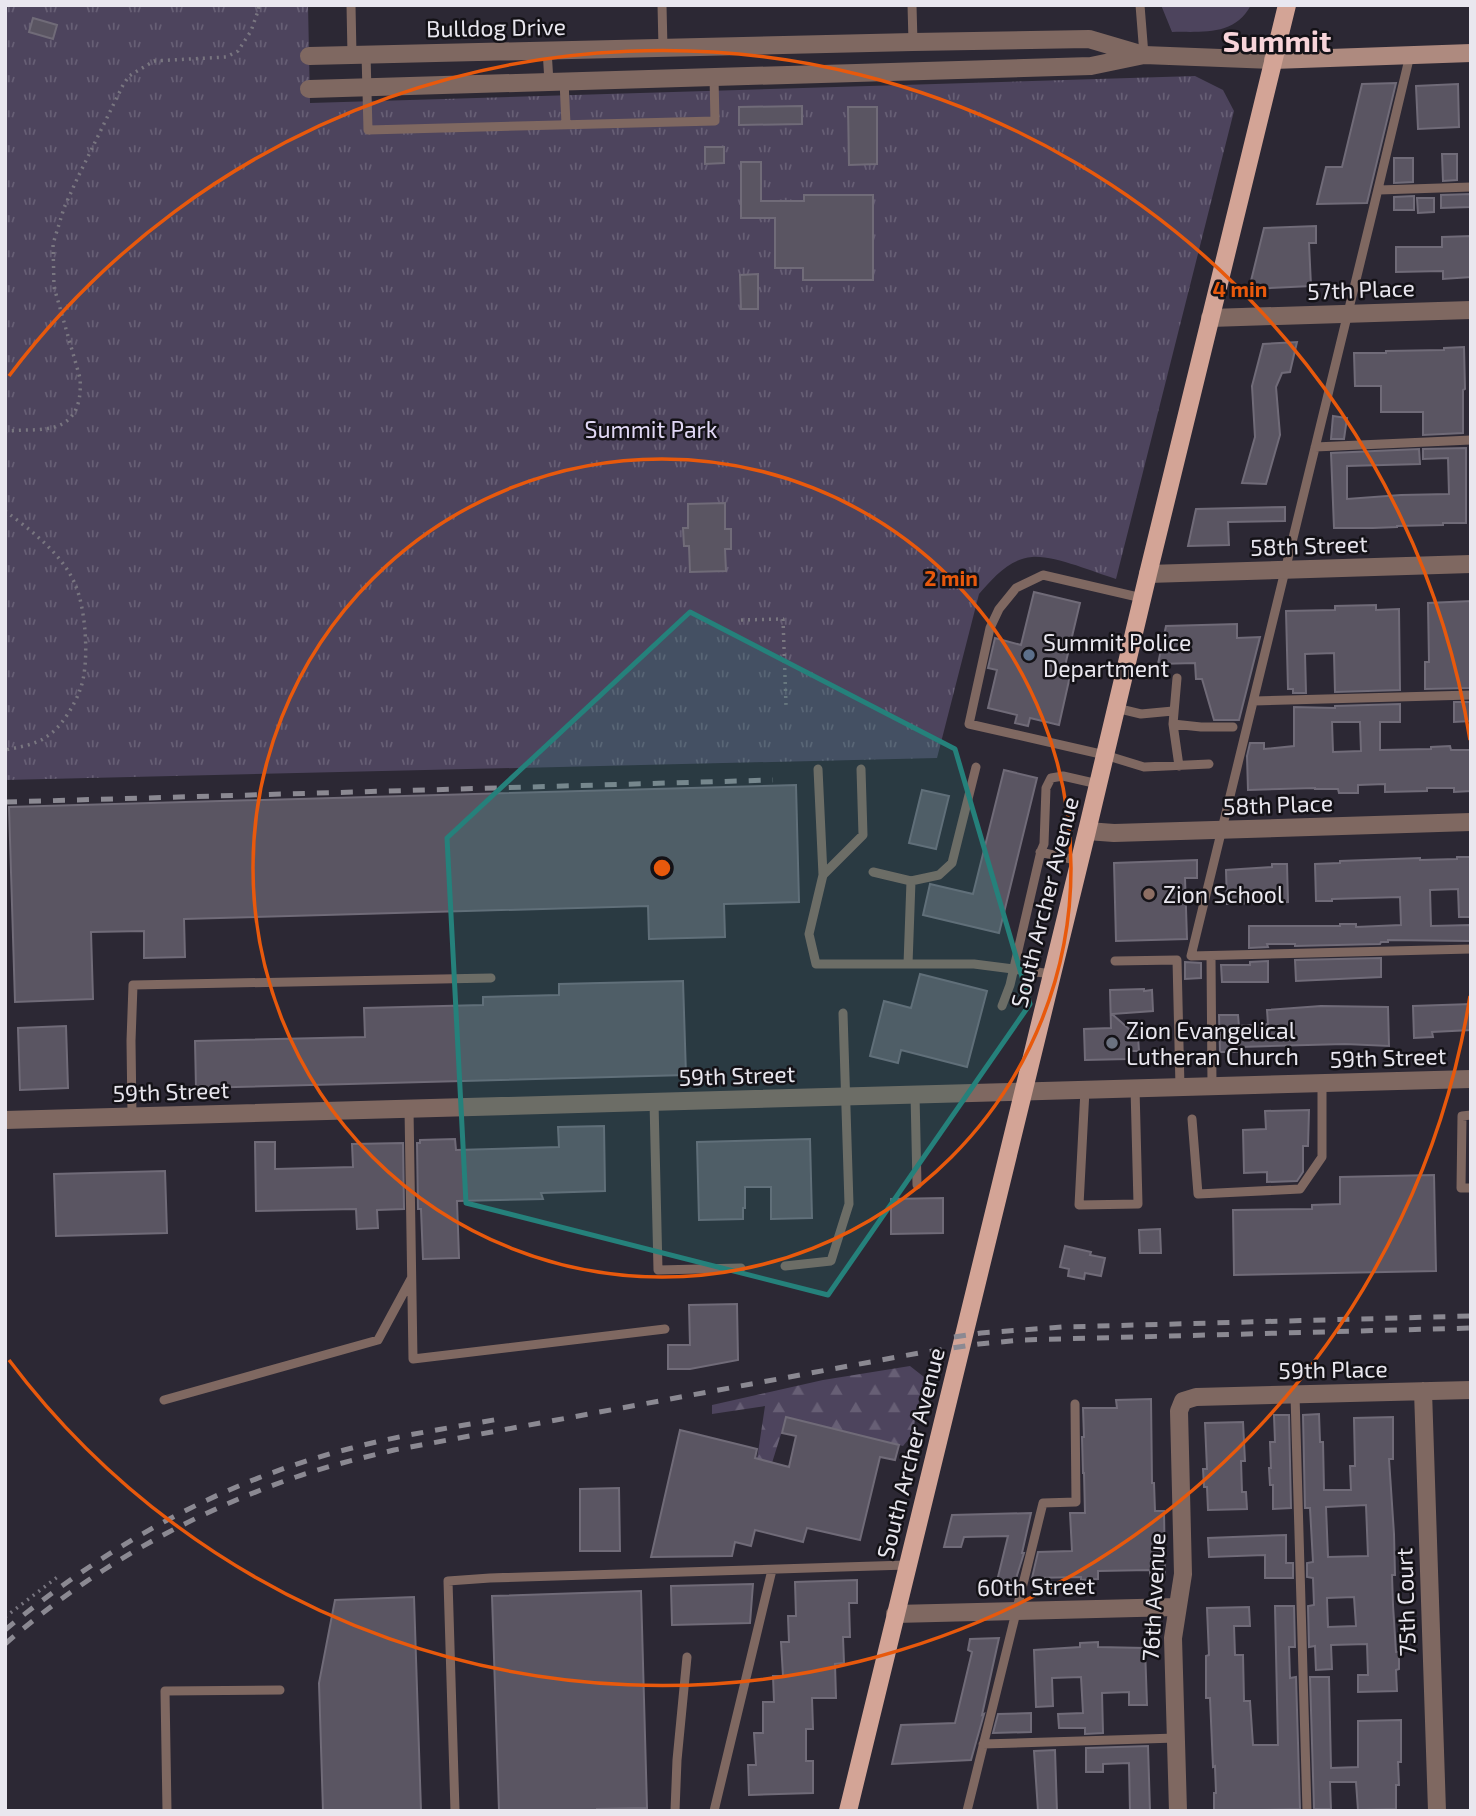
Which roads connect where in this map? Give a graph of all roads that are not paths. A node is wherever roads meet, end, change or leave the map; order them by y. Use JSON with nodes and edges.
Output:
{"nodes":[{"id":1,"x":351,"y":5,"type":"edge"},
{"id":2,"x":662,"y":5,"type":"edge"},
{"id":3,"x":912,"y":5,"type":"edge"},
{"id":4,"x":1140,"y":5,"type":"edge"},
{"id":5,"x":1287,"y":5,"type":"edge"},
{"id":6,"x":913,"y":41,"type":"junction"},
{"id":7,"x":663,"y":47,"type":"junction"},
{"id":8,"x":547,"y":50,"type":"junction"},
{"id":9,"x":1471,"y":53,"type":"edge"},
{"id":10,"x":359,"y":54,"type":"junction"},
{"id":11,"x":1144,"y":55,"type":"junction"},
{"id":12,"x":1410,"y":55,"type":"junction"},
{"id":13,"x":309,"y":56,"type":"dead end"},
{"id":14,"x":1273,"y":60,"type":"junction"},
{"id":15,"x":714,"y":77,"type":"junction"},
{"id":16,"x":556,"y":81,"type":"junction"},
{"id":17,"x":367,"y":87,"type":"junction"},
{"id":18,"x":309,"y":89,"type":"dead end"},
{"id":19,"x":566,"y":124,"type":"junction"},
{"id":20,"x":1471,"y":187,"type":"edge"},
{"id":21,"x":1379,"y":190,"type":"junction"},
{"id":22,"x":1471,"y":310,"type":"edge"},
{"id":23,"x":1349,"y":314,"type":"junction"},
{"id":24,"x":1210,"y":318,"type":"junction"},
{"id":25,"x":1471,"y":440,"type":"edge"},
{"id":26,"x":1315,"y":447,"type":"junction"},
{"id":27,"x":1471,"y":564,"type":"edge"},
{"id":28,"x":1285,"y":570,"type":"junction"},
{"id":29,"x":1148,"y":574,"type":"junction"},
{"id":30,"x":1142,"y":598,"type":"junction"},
{"id":31,"x":1177,"y":678,"type":"dead end"},
{"id":32,"x":1471,"y":695,"type":"edge"},
{"id":33,"x":1254,"y":701,"type":"junction"},
{"id":34,"x":1116,"y":708,"type":"junction"},
{"id":35,"x":1173,"y":711,"type":"junction"},
{"id":36,"x":1173,"y":724,"type":"junction"},
{"id":37,"x":1233,"y":727,"type":"dead end"},
{"id":38,"x":1105,"y":755,"type":"junction"},
{"id":39,"x":1209,"y":764,"type":"dead end"},
{"id":40,"x":1179,"y":766,"type":"junction"},
{"id":41,"x":976,"y":767,"type":"dead end"},
{"id":42,"x":818,"y":769,"type":"dead end"},
{"id":43,"x":861,"y":769,"type":"dead end"},
{"id":44,"x":1098,"y":784,"type":"junction"},
{"id":45,"x":1471,"y":822,"type":"edge"},
{"id":46,"x":1087,"y":831,"type":"junction"},
{"id":47,"x":1222,"y":831,"type":"junction"},
{"id":48,"x":1041,"y":852,"type":"junction"},
{"id":49,"x":1080,"y":862,"type":"junction"},
{"id":50,"x":873,"y":872,"type":"dead end"},
{"id":51,"x":823,"y":875,"type":"junction"},
{"id":52,"x":911,"y":881,"type":"junction"},
{"id":53,"x":1471,"y":949,"type":"edge"},
{"id":54,"x":1211,"y":956,"type":"junction"},
{"id":55,"x":1115,"y":961,"type":"dead end"},
{"id":56,"x":908,"y":964,"type":"junction"},
{"id":57,"x":1014,"y":969,"type":"junction"},
{"id":58,"x":1052,"y":974,"type":"junction"},
{"id":59,"x":491,"y":978,"type":"dead end"},
{"id":60,"x":1002,"y":1006,"type":"dead end"},
{"id":61,"x":842,"y":1013,"type":"dead end"},
{"id":62,"x":1471,"y":1079,"type":"edge"},
{"id":63,"x":1322,"y":1083,"type":"junction"},
{"id":64,"x":1212,"y":1086,"type":"junction"},
{"id":65,"x":1180,"y":1087,"type":"junction"},
{"id":66,"x":1135,"y":1088,"type":"junction"},
{"id":67,"x":1085,"y":1090,"type":"junction"},
{"id":68,"x":1024,"y":1091,"type":"junction"},
{"id":69,"x":915,"y":1094,"type":"junction"},
{"id":70,"x":845,"y":1096,"type":"junction"},
{"id":71,"x":654,"y":1102,"type":"junction"},
{"id":72,"x":409,"y":1109,"type":"junction"},
{"id":73,"x":1471,"y":1115,"type":"edge"},
{"id":74,"x":132,"y":1116,"type":"junction"},
{"id":75,"x":1192,"y":1119,"type":"dead end"},
{"id":76,"x":5,"y":1120,"type":"edge"},
{"id":77,"x":917,"y":1185,"type":"dead end"},
{"id":78,"x":1471,"y":1188,"type":"edge"},
{"id":79,"x":785,"y":1266,"type":"dead end"},
{"id":80,"x":741,"y":1268,"type":"dead end"},
{"id":81,"x":412,"y":1278,"type":"junction"},
{"id":82,"x":665,"y":1329,"type":"dead end"},
{"id":83,"x":1471,"y":1390,"type":"edge"},
{"id":84,"x":1423,"y":1391,"type":"junction"},
{"id":85,"x":1295,"y":1395,"type":"junction"},
{"id":86,"x":1196,"y":1397,"type":"joint"},
{"id":87,"x":164,"y":1400,"type":"dead end"},
{"id":88,"x":1075,"y":1404,"type":"dead end"},
{"id":89,"x":907,"y":1565,"type":"junction"},
{"id":90,"x":772,"y":1570,"type":"junction"},
{"id":91,"x":1178,"y":1607,"type":"junction"},
{"id":92,"x":1015,"y":1611,"type":"junction"},
{"id":93,"x":895,"y":1614,"type":"junction"},
{"id":94,"x":687,"y":1657,"type":"dead end"},
{"id":95,"x":280,"y":1690,"type":"dead end"},
{"id":96,"x":1176,"y":1738,"type":"junction"},
{"id":97,"x":982,"y":1744,"type":"junction"},
{"id":98,"x":167,"y":1811,"type":"edge"},
{"id":99,"x":455,"y":1811,"type":"edge"},
{"id":100,"x":675,"y":1811,"type":"edge"},
{"id":101,"x":714,"y":1811,"type":"edge"},
{"id":102,"x":848,"y":1811,"type":"edge"},
{"id":103,"x":967,"y":1811,"type":"edge"},
{"id":104,"x":1178,"y":1811,"type":"edge"},
{"id":105,"x":1307,"y":1811,"type":"edge"},
{"id":106,"x":1437,"y":1811,"type":"edge"}],
"edges":[{"from":1,"to":10,"type":"lane"},
{"from":2,"to":7,"type":"lane"},
{"from":3,"to":6,"type":"lane"},
{"from":4,"to":11,"type":"lane"},
{"from":5,"to":14,"type":"main road","name":"South Archer Avenue"},
{"from":6,"to":7,"type":"street","name":"Bulldog Drive"},
{"from":6,"to":11,"type":"street","name":"Bulldog Drive"},
{"from":7,"to":8,"type":"street","name":"Bulldog Drive"},
{"from":8,"to":10,"type":"street","name":"Bulldog Drive"},
{"from":8,"to":16,"type":"lane"},
{"from":9,"to":12,"type":"street"},
{"from":10,"to":13,"type":"street","name":"Bulldog Drive"},
{"from":10,"to":17,"type":"lane"},
{"from":11,"to":14,"type":"street","name":"Bulldog Drive"},
{"from":11,"to":15,"type":"street","name":"Bulldog Drive"},
{"from":12,"to":14,"type":"street"},
{"from":12,"to":21,"type":"lane"},
{"from":14,"to":24,"type":"main road","name":"South Archer Avenue"},
{"from":15,"to":16,"type":"street","name":"Bulldog Drive"},
{"from":15,"to":19,"type":"lane"},
{"from":16,"to":17,"type":"street","name":"Bulldog Drive"},
{"from":16,"to":19,"type":"lane"},
{"from":17,"to":18,"type":"street","name":"Bulldog Drive"},
{"from":17,"to":19,"type":"lane"},
{"from":20,"to":21,"type":"lane"},
{"from":21,"to":23,"type":"lane"},
{"from":22,"to":23,"type":"street","name":"57th Place"},
{"from":23,"to":24,"type":"street","name":"57th Place"},
{"from":23,"to":26,"type":"lane"},
{"from":24,"to":29,"type":"main road","name":"South Archer Avenue"},
{"from":25,"to":26,"type":"lane"},
{"from":26,"to":28,"type":"lane"},
{"from":27,"to":28,"type":"street","name":"58th Street"},
{"from":28,"to":29,"type":"street","name":"58th Street"},
{"from":28,"to":33,"type":"lane"},
{"from":29,"to":30,"type":"main road","name":"South Archer Avenue"},
{"from":30,"to":34,"type":"main road","name":"South Archer Avenue"},
{"from":30,"to":38,"type":"lane"},
{"from":31,"to":35,"type":"lane"},
{"from":32,"to":33,"type":"lane"},
{"from":33,"to":47,"type":"lane"},
{"from":34,"to":35,"type":"lane"},
{"from":34,"to":38,"type":"main road","name":"South Archer Avenue"},
{"from":35,"to":36,"type":"lane"},
{"from":36,"to":37,"type":"lane"},
{"from":36,"to":40,"type":"lane"},
{"from":38,"to":40,"type":"lane"},
{"from":38,"to":44,"type":"main road","name":"South Archer Avenue"},
{"from":39,"to":40,"type":"lane"},
{"from":41,"to":52,"type":"lane"},
{"from":42,"to":51,"type":"lane"},
{"from":43,"to":51,"type":"lane"},
{"from":44,"to":46,"type":"main road","name":"South Archer Avenue"},
{"from":44,"to":48,"type":"lane"},
{"from":45,"to":47,"type":"street","name":"58th Place"},
{"from":46,"to":47,"type":"street","name":"58th Place"},
{"from":46,"to":49,"type":"main road","name":"South Archer Avenue"},
{"from":47,"to":54,"type":"lane"},
{"from":48,"to":49,"type":"lane"},
{"from":48,"to":57,"type":"lane"},
{"from":49,"to":58,"type":"main road","name":"South Archer Avenue"},
{"from":50,"to":52,"type":"lane"},
{"from":51,"to":56,"type":"lane"},
{"from":52,"to":56,"type":"lane"},
{"from":53,"to":54,"type":"lane"},
{"from":54,"to":64,"type":"lane"},
{"from":55,"to":65,"type":"lane"},
{"from":56,"to":57,"type":"lane"},
{"from":57,"to":58,"type":"lane"},
{"from":57,"to":60,"type":"lane"},
{"from":58,"to":68,"type":"main road","name":"South Archer Avenue"},
{"from":59,"to":74,"type":"lane"},
{"from":61,"to":70,"type":"lane"},
{"from":62,"to":63,"type":"street","name":"59th Street"},
{"from":63,"to":64,"type":"street","name":"59th Street"},
{"from":63,"to":75,"type":"lane"},
{"from":64,"to":65,"type":"street","name":"59th Street"},
{"from":65,"to":66,"type":"street","name":"59th Street"},
{"from":66,"to":67,"type":"street","name":"59th Street"},
{"from":66,"to":67,"type":"lane"},
{"from":67,"to":68,"type":"street","name":"59th Street"},
{"from":68,"to":69,"type":"street","name":"59th Street"},
{"from":68,"to":89,"type":"main road","name":"South Archer Avenue"},
{"from":69,"to":70,"type":"street","name":"59th Street"},
{"from":69,"to":77,"type":"lane"},
{"from":70,"to":71,"type":"street","name":"59th Street"},
{"from":70,"to":79,"type":"lane"},
{"from":71,"to":72,"type":"street","name":"59th Street"},
{"from":71,"to":80,"type":"lane"},
{"from":72,"to":74,"type":"street","name":"59th Street"},
{"from":72,"to":81,"type":"lane"},
{"from":73,"to":78,"type":"lane"},
{"from":74,"to":76,"type":"street","name":"59th Street"},
{"from":81,"to":82,"type":"lane"},
{"from":81,"to":87,"type":"lane"},
{"from":83,"to":84,"type":"street","name":"59th Place"},
{"from":84,"to":85,"type":"street","name":"59th Place"},
{"from":84,"to":106,"type":"street","name":"75th Court"},
{"from":85,"to":86,"type":"street","name":"59th Place"},
{"from":85,"to":105,"type":"lane"},
{"from":86,"to":91,"type":"street","name":"76th Avenue"},
{"from":88,"to":92,"type":"lane"},
{"from":89,"to":90,"type":"lane"},
{"from":89,"to":93,"type":"main road","name":"South Archer Avenue"},
{"from":90,"to":99,"type":"lane"},
{"from":90,"to":101,"type":"lane"},
{"from":91,"to":92,"type":"street","name":"60th Street"},
{"from":91,"to":96,"type":"street","name":"76th Avenue"},
{"from":92,"to":93,"type":"street","name":"60th Street"},
{"from":92,"to":97,"type":"lane"},
{"from":93,"to":102,"type":"main road","name":"South Archer Avenue"},
{"from":94,"to":100,"type":"lane"},
{"from":95,"to":98,"type":"lane"},
{"from":96,"to":97,"type":"lane"},
{"from":96,"to":104,"type":"street","name":"76th Avenue"},
{"from":97,"to":103,"type":"lane"}]}
